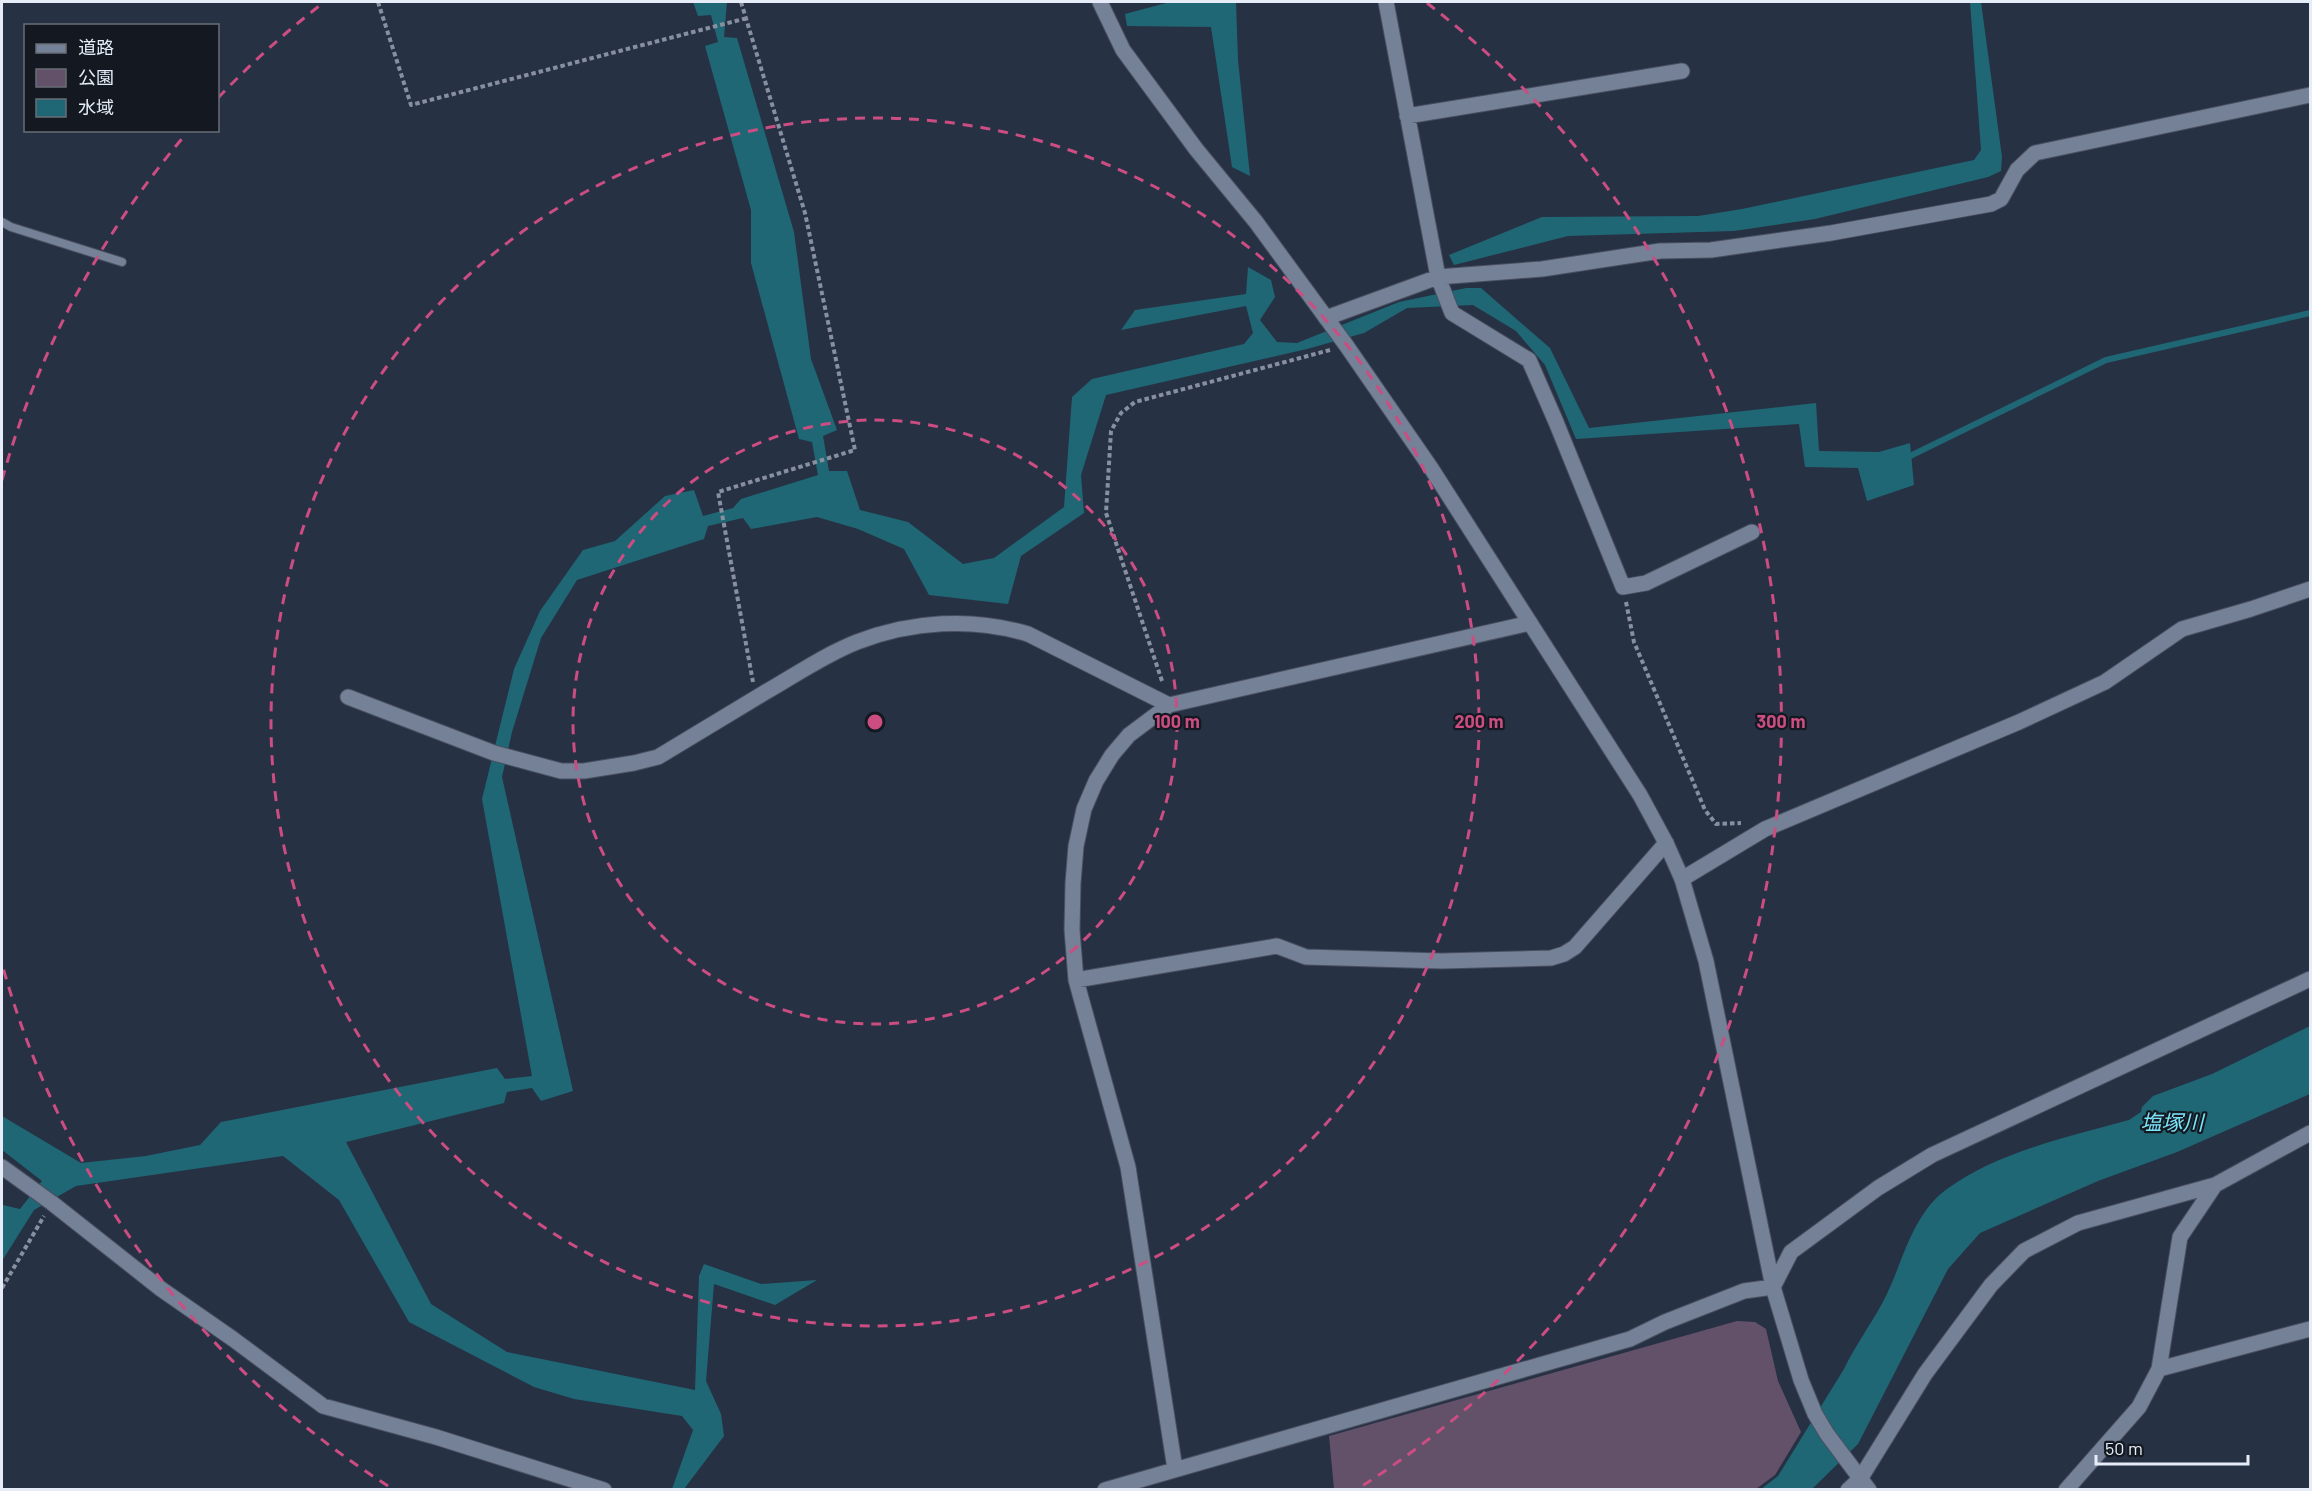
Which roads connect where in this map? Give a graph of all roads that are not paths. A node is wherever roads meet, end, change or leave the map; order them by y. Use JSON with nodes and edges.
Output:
{"nodes":[{"id":1,"x":1100,"y":2,"type":"edge"},
{"id":2,"x":1386,"y":2,"type":"edge"},
{"id":3,"x":1682,"y":71,"type":"dead end"},
{"id":4,"x":2310,"y":95,"type":"edge"},
{"id":5,"x":1407,"y":116,"type":"junction"},
{"id":6,"x":2,"y":222,"type":"edge"},
{"id":7,"x":122,"y":262,"type":"dead end"},
{"id":8,"x":1438,"y":277,"type":"junction"},
{"id":9,"x":1326,"y":318,"type":"junction"},
{"id":10,"x":1752,"y":532,"type":"dead end"},
{"id":11,"x":2310,"y":589,"type":"edge"},
{"id":12,"x":1530,"y":623,"type":"junction"},
{"id":13,"x":348,"y":697,"type":"dead end"},
{"id":14,"x":1169,"y":705,"type":"junction"},
{"id":15,"x":1666,"y":843,"type":"junction"},
{"id":16,"x":1682,"y":879,"type":"junction"},
{"id":17,"x":2310,"y":979,"type":"edge"},
{"id":18,"x":1076,"y":980,"type":"junction"},
{"id":19,"x":2310,"y":1133,"type":"edge"},
{"id":20,"x":2,"y":1167,"type":"edge"},
{"id":21,"x":2215,"y":1185,"type":"junction"},
{"id":22,"x":1773,"y":1287,"type":"junction"},
{"id":23,"x":2310,"y":1329,"type":"edge"},
{"id":24,"x":2159,"y":1369,"type":"junction"},
{"id":25,"x":1175,"y":1469,"type":"junction"},
{"id":26,"x":1864,"y":1484,"type":"edge"},
{"id":27,"x":604,"y":1490,"type":"edge"},
{"id":28,"x":1105,"y":1490,"type":"edge"},
{"id":29,"x":1848,"y":1490,"type":"edge"},
{"id":30,"x":2066,"y":1490,"type":"edge"}],
"edges":[{"from":1,"to":9,"type":"street"},
{"from":2,"to":5,"type":"street"},
{"from":3,"to":5,"type":"street"},
{"from":4,"to":8,"type":"street"},
{"from":5,"to":8,"type":"street"},
{"from":6,"to":7,"type":"lane"},
{"from":8,"to":9,"type":"street"},
{"from":8,"to":10,"type":"street"},
{"from":9,"to":12,"type":"street"},
{"from":11,"to":16,"type":"street"},
{"from":12,"to":14,"type":"street"},
{"from":12,"to":15,"type":"street"},
{"from":13,"to":14,"type":"street"},
{"from":14,"to":18,"type":"street"},
{"from":15,"to":16,"type":"street"},
{"from":15,"to":18,"type":"street"},
{"from":16,"to":22,"type":"street"},
{"from":17,"to":22,"type":"street"},
{"from":18,"to":25,"type":"street"},
{"from":19,"to":21,"type":"street"},
{"from":20,"to":27,"type":"street"},
{"from":21,"to":24,"type":"street"},
{"from":21,"to":26,"type":"street"},
{"from":22,"to":25,"type":"street"},
{"from":22,"to":26,"type":"street"},
{"from":23,"to":24,"type":"street"},
{"from":24,"to":30,"type":"street"},
{"from":25,"to":28,"type":"street"},
{"from":26,"to":29,"type":"street"}]}
